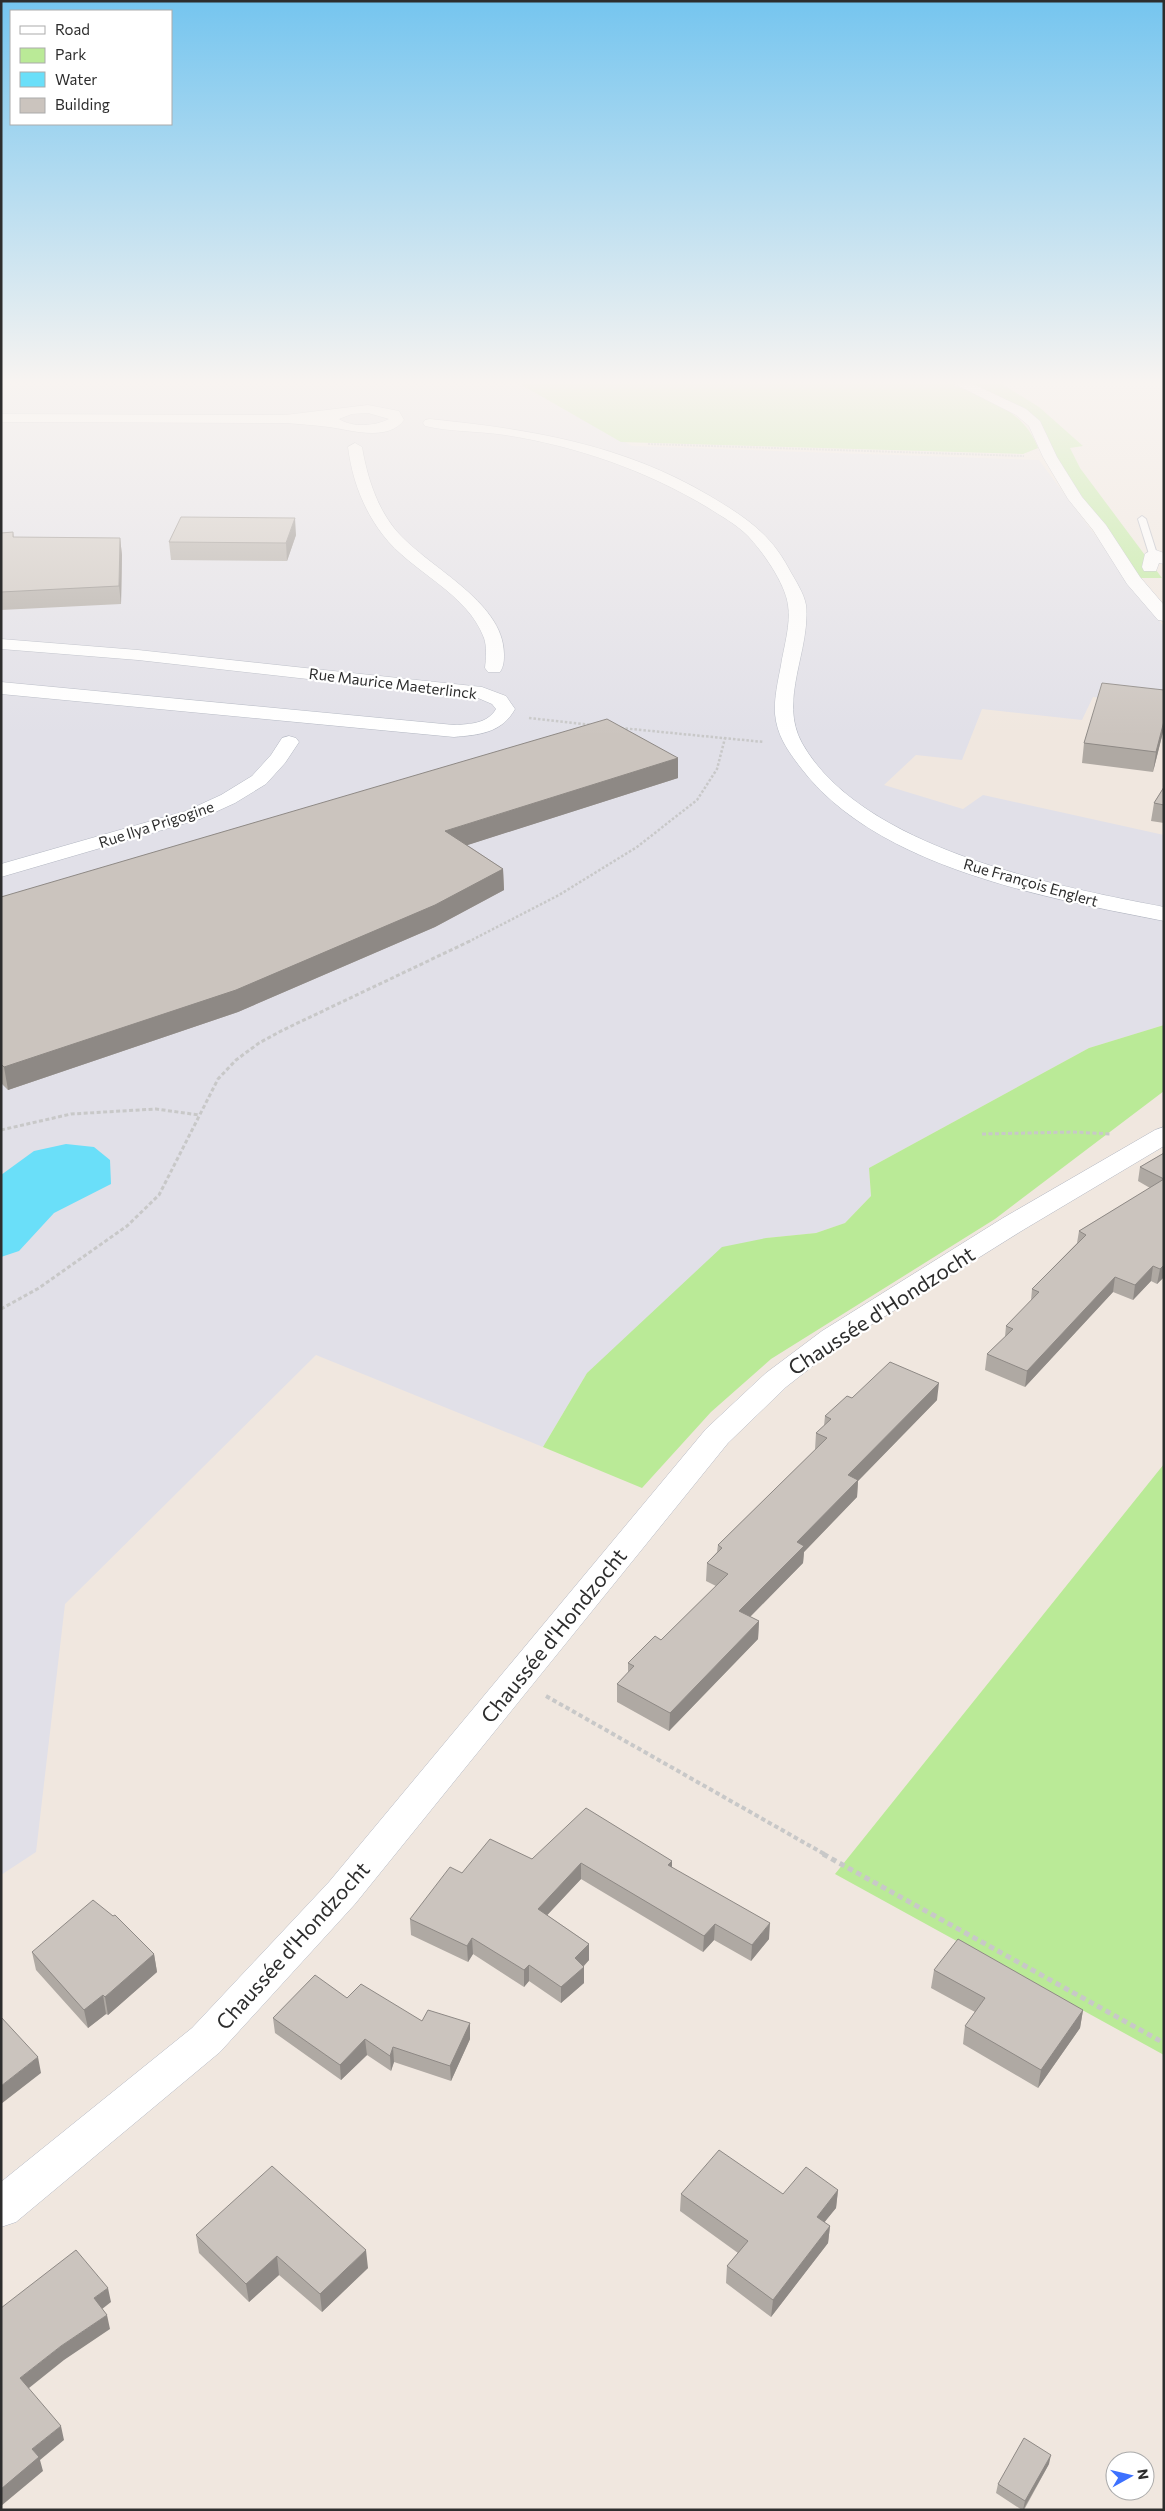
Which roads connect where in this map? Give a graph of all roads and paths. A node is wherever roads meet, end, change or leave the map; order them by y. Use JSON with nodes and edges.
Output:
{"nodes":[{"id":1,"x":369,"y":501,"type":"edge"},
{"id":2,"x":709,"y":501,"type":"edge"},
{"id":3,"x":1078,"y":501,"type":"edge"},
{"id":4,"x":1142,"y":519,"type":"dead end"},
{"id":5,"x":1156,"y":560,"type":"edge"},
{"id":6,"x":1164,"y":616,"type":"edge"},
{"id":7,"x":1,"y":644,"type":"edge"},
{"id":8,"x":494,"y":668,"type":"junction"},
{"id":9,"x":1,"y":688,"type":"edge"},
{"id":10,"x":436,"y":688,"type":"junction"},
{"id":11,"x":501,"y":708,"type":"junction"},
{"id":12,"x":258,"y":712,"type":"junction"},
{"id":13,"x":351,"y":722,"type":"junction"},
{"id":14,"x":597,"y":725,"type":"edge"},
{"id":15,"x":617,"y":727,"type":"edge"},
{"id":16,"x":725,"y":738,"type":"junction"},
{"id":17,"x":289,"y":742,"type":"junction"},
{"id":18,"x":793,"y":745,"type":"junction"},
{"id":19,"x":1,"y":871,"type":"edge"},
{"id":20,"x":1164,"y":914,"type":"edge"},
{"id":21,"x":199,"y":1115,"type":"junction"},
{"id":22,"x":1,"y":1130,"type":"edge"},
{"id":23,"x":982,"y":1134,"type":"dead end"},
{"id":24,"x":1162,"y":1136,"type":"edge"},
{"id":25,"x":1,"y":1309,"type":"edge"},
{"id":26,"x":517,"y":1680,"type":"junction"},
{"id":27,"x":1164,"y":2043,"type":"edge"},
{"id":28,"x":1,"y":2208,"type":"edge"}],
"edges":[{"from":1,"to":8,"type":"street"},
{"from":2,"to":18,"type":"street","name":"Rue François Englert"},
{"from":3,"to":6,"type":"street"},
{"from":4,"to":5,"type":"lane"},
{"from":7,"to":10,"type":"street","name":"Rue Maurice Maeterlinck"},
{"from":8,"to":10,"type":"street"},
{"from":8,"to":11,"type":"street"},
{"from":9,"to":12,"type":"street","name":"Rue Maurice Maeterlinck"},
{"from":10,"to":11,"type":"street","name":"Rue Maurice Maeterlinck"},
{"from":11,"to":13,"type":"street","name":"Rue Maurice Maeterlinck"},
{"from":11,"to":14,"type":"path"},
{"from":12,"to":13,"type":"street","name":"Rue Maurice Maeterlinck"},
{"from":12,"to":17,"type":"street"},
{"from":13,"to":17,"type":"street"},
{"from":15,"to":16,"type":"path"},
{"from":16,"to":18,"type":"path"},
{"from":16,"to":21,"type":"path"},
{"from":17,"to":19,"type":"street","name":"Rue Ilya Prigogine"},
{"from":18,"to":20,"type":"street","name":"Rue François Englert"},
{"from":21,"to":22,"type":"path"},
{"from":21,"to":25,"type":"path"},
{"from":23,"to":24,"type":"path"},
{"from":24,"to":26,"type":"street","name":"Chaussée d'Hondzocht"},
{"from":26,"to":27,"type":"path"},
{"from":26,"to":28,"type":"street","name":"Chaussée d'Hondzocht"}]}
